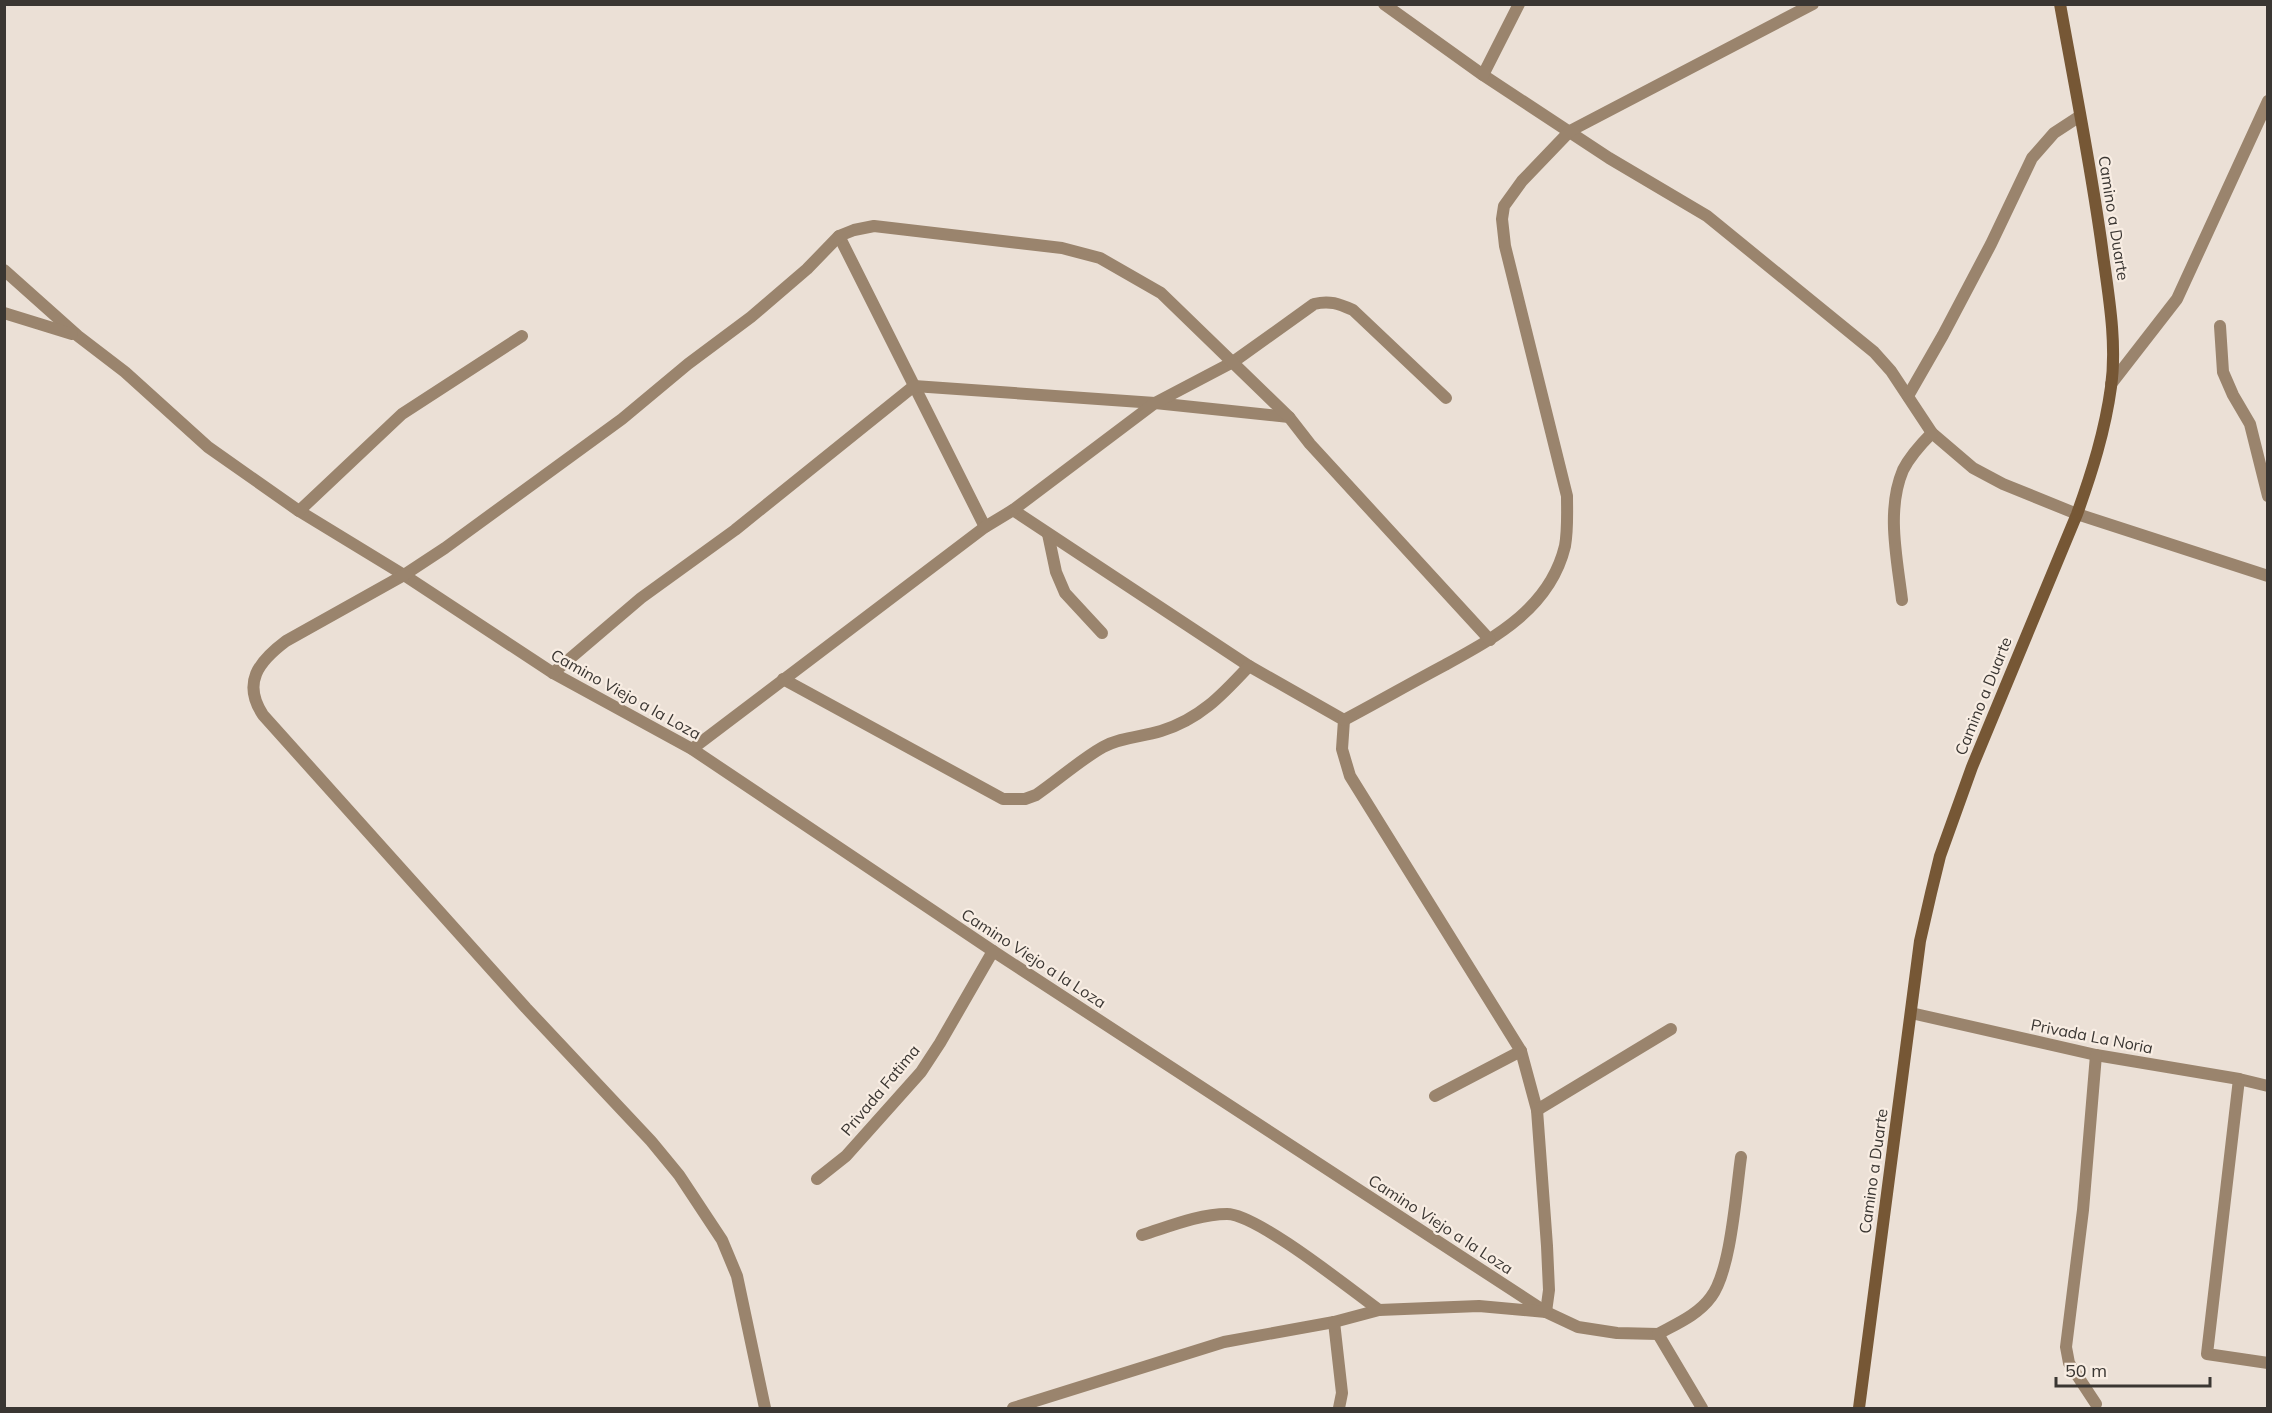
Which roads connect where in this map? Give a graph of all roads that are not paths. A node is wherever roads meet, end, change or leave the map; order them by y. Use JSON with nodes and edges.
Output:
{"nodes":[{"id":1,"x":1384,"y":4,"type":"edge"},
{"id":2,"x":1519,"y":4,"type":"edge"},
{"id":3,"x":1813,"y":4,"type":"edge"},
{"id":4,"x":2060,"y":4,"type":"edge"},
{"id":5,"x":1483,"y":75,"type":"junction"},
{"id":6,"x":2268,"y":101,"type":"edge"},
{"id":7,"x":2080,"y":116,"type":"junction"},
{"id":8,"x":1570,"y":131,"type":"junction"},
{"id":9,"x":839,"y":236,"type":"junction"},
{"id":10,"x":4,"y":270,"type":"edge"},
{"id":11,"x":4,"y":313,"type":"edge"},
{"id":12,"x":2220,"y":326,"type":"dead end"},
{"id":13,"x":78,"y":336,"type":"junction"},
{"id":14,"x":522,"y":336,"type":"dead end"},
{"id":15,"x":1233,"y":362,"type":"junction"},
{"id":16,"x":2111,"y":384,"type":"junction"},
{"id":17,"x":914,"y":386,"type":"junction"},
{"id":18,"x":1908,"y":396,"type":"junction"},
{"id":19,"x":1446,"y":398,"type":"dead end"},
{"id":20,"x":1155,"y":403,"type":"junction"},
{"id":21,"x":1289,"y":417,"type":"junction"},
{"id":22,"x":1932,"y":433,"type":"junction"},
{"id":23,"x":2268,"y":496,"type":"edge"},
{"id":24,"x":1013,"y":510,"type":"junction"},
{"id":25,"x":299,"y":511,"type":"junction"},
{"id":26,"x":2077,"y":514,"type":"junction"},
{"id":27,"x":985,"y":527,"type":"junction"},
{"id":28,"x":1048,"y":534,"type":"junction"},
{"id":29,"x":405,"y":575,"type":"junction"},
{"id":30,"x":2268,"y":576,"type":"edge"},
{"id":31,"x":1902,"y":600,"type":"dead end"},
{"id":32,"x":1102,"y":633,"type":"dead end"},
{"id":33,"x":1490,"y":640,"type":"junction"},
{"id":34,"x":1248,"y":666,"type":"junction"},
{"id":35,"x":553,"y":673,"type":"junction"},
{"id":36,"x":783,"y":679,"type":"junction"},
{"id":37,"x":1344,"y":720,"type":"junction"},
{"id":38,"x":692,"y":749,"type":"junction"},
{"id":39,"x":993,"y":951,"type":"junction"},
{"id":40,"x":1911,"y":1013,"type":"junction"},
{"id":41,"x":1671,"y":1029,"type":"dead end"},
{"id":42,"x":1521,"y":1051,"type":"junction"},
{"id":43,"x":2096,"y":1055,"type":"junction"},
{"id":44,"x":2239,"y":1079,"type":"junction"},
{"id":45,"x":2268,"y":1086,"type":"edge"},
{"id":46,"x":1435,"y":1096,"type":"dead end"},
{"id":47,"x":1537,"y":1110,"type":"junction"},
{"id":48,"x":1741,"y":1157,"type":"dead end"},
{"id":49,"x":817,"y":1179,"type":"dead end"},
{"id":50,"x":1142,"y":1235,"type":"dead end"},
{"id":51,"x":1378,"y":1310,"type":"junction"},
{"id":52,"x":1546,"y":1312,"type":"junction"},
{"id":53,"x":1334,"y":1322,"type":"junction"},
{"id":54,"x":1658,"y":1334,"type":"junction"},
{"id":55,"x":2268,"y":1363,"type":"edge"},
{"id":56,"x":2096,"y":1404,"type":"dead end"},
{"id":57,"x":1699,"y":1405,"type":"edge"},
{"id":58,"x":765,"y":1408,"type":"edge"},
{"id":59,"x":1013,"y":1408,"type":"edge"},
{"id":60,"x":1339,"y":1408,"type":"edge"},
{"id":61,"x":1859,"y":1408,"type":"edge"}],
"edges":[{"from":1,"to":5,"type":"street"},
{"from":2,"to":5,"type":"street"},
{"from":3,"to":8,"type":"street"},
{"from":4,"to":7,"type":"street","name":"Camino a Duarte"},
{"from":5,"to":8,"type":"street"},
{"from":6,"to":16,"type":"street"},
{"from":7,"to":16,"type":"street","name":"Camino a Duarte"},
{"from":7,"to":18,"type":"street"},
{"from":8,"to":18,"type":"street"},
{"from":8,"to":33,"type":"street"},
{"from":9,"to":15,"type":"street"},
{"from":9,"to":17,"type":"street"},
{"from":9,"to":29,"type":"street"},
{"from":10,"to":13,"type":"street","name":"Camino Viejo a la Loza"},
{"from":11,"to":13,"type":"street"},
{"from":12,"to":23,"type":"street"},
{"from":13,"to":25,"type":"street","name":"Camino Viejo a la Loza"},
{"from":14,"to":25,"type":"street"},
{"from":15,"to":19,"type":"street"},
{"from":15,"to":20,"type":"street"},
{"from":15,"to":21,"type":"street"},
{"from":16,"to":26,"type":"street","name":"Camino a Duarte"},
{"from":17,"to":20,"type":"street"},
{"from":17,"to":27,"type":"street"},
{"from":17,"to":35,"type":"street"},
{"from":18,"to":22,"type":"street"},
{"from":20,"to":21,"type":"street"},
{"from":20,"to":24,"type":"street"},
{"from":21,"to":33,"type":"street"},
{"from":22,"to":26,"type":"street"},
{"from":22,"to":31,"type":"street"},
{"from":24,"to":27,"type":"street"},
{"from":24,"to":28,"type":"street"},
{"from":25,"to":29,"type":"street","name":"Camino Viejo a la Loza"},
{"from":26,"to":30,"type":"street"},
{"from":26,"to":40,"type":"street","name":"Camino a Duarte"},
{"from":27,"to":36,"type":"street"},
{"from":28,"to":32,"type":"street"},
{"from":28,"to":34,"type":"street"},
{"from":29,"to":35,"type":"street","name":"Camino Viejo a la Loza"},
{"from":29,"to":58,"type":"street"},
{"from":33,"to":37,"type":"street"},
{"from":34,"to":36,"type":"street"},
{"from":34,"to":37,"type":"street"},
{"from":35,"to":38,"type":"street","name":"Camino Viejo a la Loza"},
{"from":36,"to":38,"type":"street"},
{"from":37,"to":42,"type":"street"},
{"from":38,"to":39,"type":"street","name":"Camino Viejo a la Loza"},
{"from":39,"to":49,"type":"street","name":"Privada Fatima"},
{"from":39,"to":52,"type":"street","name":"Camino Viejo a la Loza"},
{"from":40,"to":43,"type":"street","name":"Privada La Noria"},
{"from":40,"to":61,"type":"street","name":"Camino a Duarte"},
{"from":41,"to":47,"type":"street"},
{"from":42,"to":46,"type":"street"},
{"from":42,"to":47,"type":"street"},
{"from":43,"to":44,"type":"street","name":"Privada La Noria"},
{"from":43,"to":56,"type":"street"},
{"from":44,"to":45,"type":"street","name":"Privada La Noria"},
{"from":44,"to":55,"type":"street"},
{"from":47,"to":52,"type":"street"},
{"from":48,"to":54,"type":"street"},
{"from":50,"to":51,"type":"street"},
{"from":51,"to":52,"type":"street"},
{"from":51,"to":53,"type":"street"},
{"from":52,"to":54,"type":"street","name":"Camino Viejo a la Loza"},
{"from":53,"to":59,"type":"street"},
{"from":53,"to":60,"type":"street"},
{"from":54,"to":57,"type":"street"}]}
